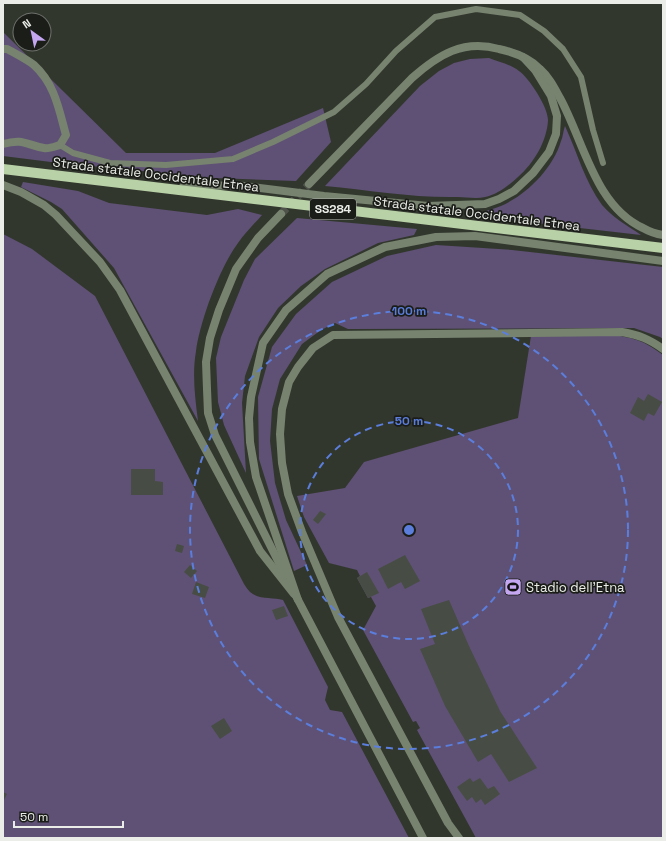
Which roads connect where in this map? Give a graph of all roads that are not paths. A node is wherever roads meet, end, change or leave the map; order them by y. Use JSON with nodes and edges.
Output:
{"nodes":[{"id":1,"x":3,"y":49,"type":"edge"},
{"id":2,"x":523,"y":58,"type":"junction"},
{"id":3,"x":3,"y":144,"type":"edge"},
{"id":4,"x":60,"y":145,"type":"junction"},
{"id":5,"x":603,"y":163,"type":"dead end"},
{"id":6,"x":3,"y":169,"type":"edge"},
{"id":7,"x":309,"y":184,"type":"tunnel mouth"},
{"id":8,"x":3,"y":185,"type":"edge"},
{"id":9,"x":161,"y":188,"type":"junction"},
{"id":10,"x":281,"y":214,"type":"tunnel mouth"},
{"id":11,"x":663,"y":235,"type":"edge"},
{"id":12,"x":663,"y":248,"type":"edge"},
{"id":13,"x":663,"y":261,"type":"edge"},
{"id":14,"x":663,"y":349,"type":"edge"},
{"id":15,"x":298,"y":600,"type":"junction"},
{"id":16,"x":448,"y":823,"type":"junction"},
{"id":17,"x":424,"y":838,"type":"edge"},
{"id":18,"x":454,"y":838,"type":"edge"},
{"id":19,"x":459,"y":838,"type":"edge"}],
"edges":[{"from":1,"to":4,"type":"street"},
{"from":2,"to":7,"type":"street"},
{"from":2,"to":9,"type":"street"},
{"from":2,"to":11,"type":"street"},
{"from":3,"to":4,"type":"street"},
{"from":4,"to":5,"type":"lane"},
{"from":6,"to":9,"type":"main road","name":"Strada statale Occidentale Etnea","number":"SS284"},
{"from":8,"to":15,"type":"street"},
{"from":9,"to":12,"type":"main road","name":"Strada statale Occidentale Etnea","number":"SS284"},
{"from":10,"to":15,"type":"street"},
{"from":13,"to":15,"type":"street"},
{"from":14,"to":16,"type":"street"},
{"from":15,"to":17,"type":"street"},
{"from":16,"to":18,"type":"street"},
{"from":16,"to":19,"type":"street"}]}
